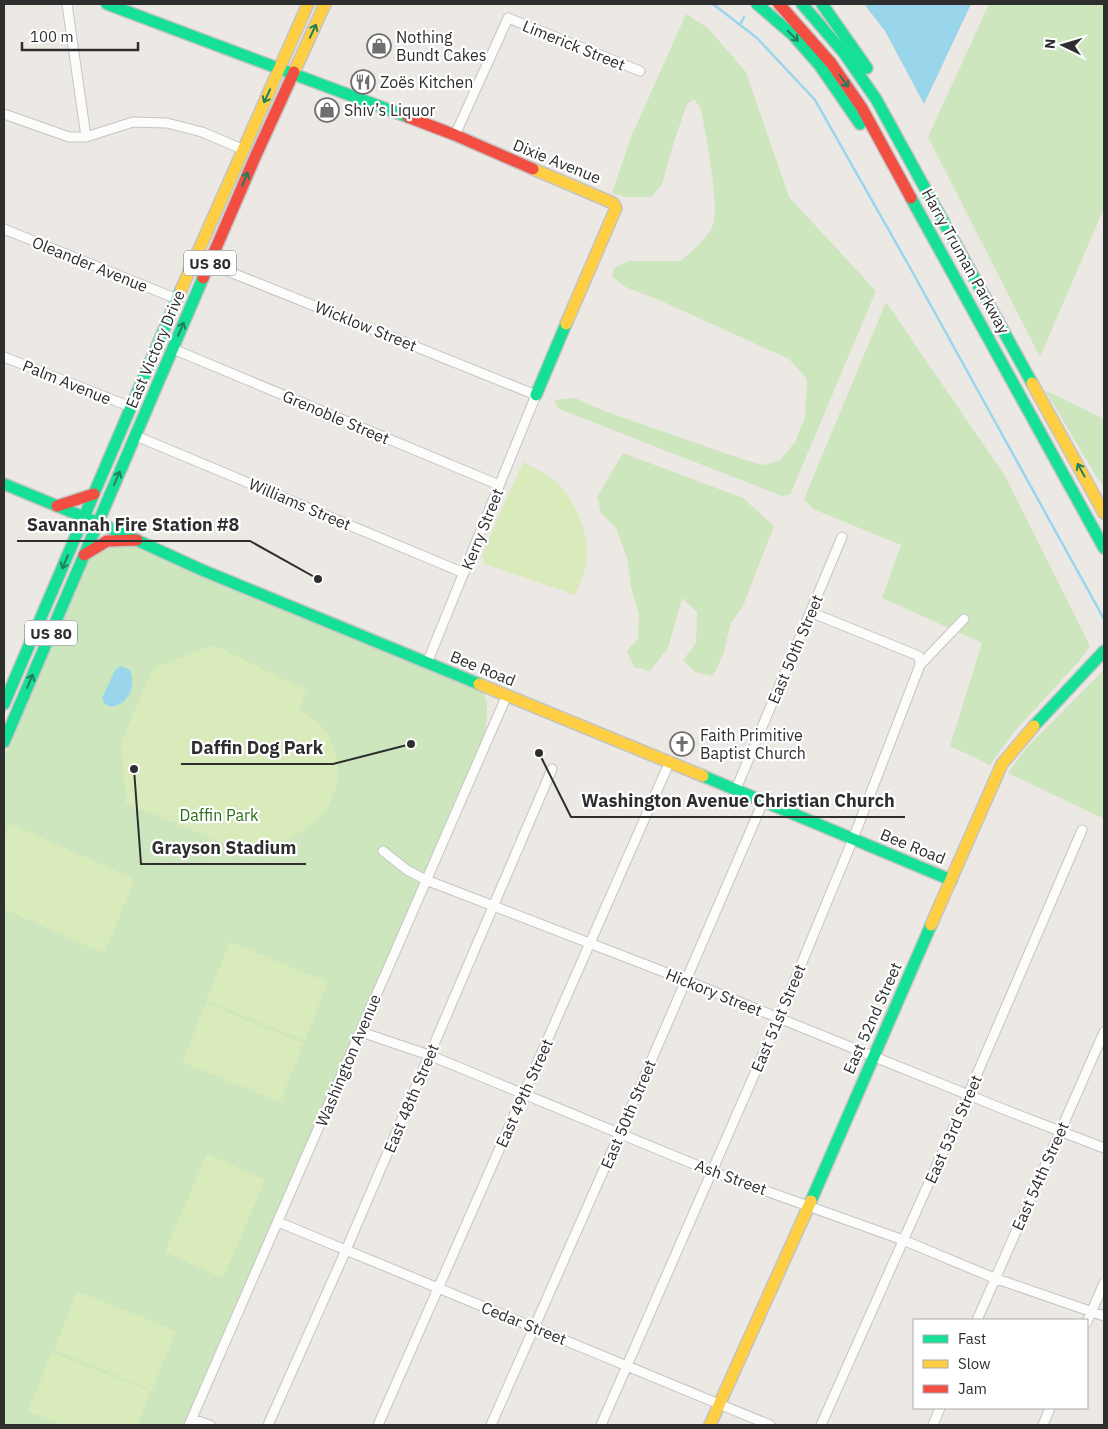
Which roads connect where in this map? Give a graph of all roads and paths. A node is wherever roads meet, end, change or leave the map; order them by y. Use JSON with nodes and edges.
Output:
{"nodes":[{"id":1,"x":66,"y":4,"type":"edge"},
{"id":2,"x":107,"y":4,"type":"edge"},
{"id":3,"x":308,"y":4,"type":"edge"},
{"id":4,"x":325,"y":4,"type":"edge"},
{"id":5,"x":757,"y":4,"type":"edge"},
{"id":6,"x":779,"y":4,"type":"edge"},
{"id":7,"x":802,"y":4,"type":"edge"},
{"id":8,"x":822,"y":4,"type":"edge"},
{"id":9,"x":280,"y":68,"type":"junction"},
{"id":10,"x":640,"y":71,"type":"dead end"},
{"id":11,"x":294,"y":73,"type":"junction"},
{"id":12,"x":4,"y":114,"type":"edge"},
{"id":13,"x":455,"y":135,"type":"junction"},
{"id":14,"x":86,"y":137,"type":"junction"},
{"id":15,"x":242,"y":149,"type":"junction"},
{"id":16,"x":920,"y":177,"type":"junction"},
{"id":17,"x":4,"y":229,"type":"edge"},
{"id":18,"x":195,"y":258,"type":"junction"},
{"id":19,"x":210,"y":263,"type":"junction"},
{"id":20,"x":177,"y":299,"type":"junction"},
{"id":21,"x":172,"y":349,"type":"junction"},
{"id":22,"x":4,"y":357,"type":"edge"},
{"id":23,"x":536,"y":395,"type":"junction"},
{"id":24,"x":131,"y":407,"type":"junction"},
{"id":25,"x":136,"y":436,"type":"junction"},
{"id":26,"x":1049,"y":447,"type":"junction"},
{"id":27,"x":4,"y":484,"type":"edge"},
{"id":28,"x":499,"y":485,"type":"junction"},
{"id":29,"x":94,"y":494,"type":"junction"},
{"id":30,"x":57,"y":506,"type":"junction"},
{"id":31,"x":1104,"y":513,"type":"edge"},
{"id":32,"x":84,"y":517,"type":"junction"},
{"id":33,"x":98,"y":523,"type":"junction"},
{"id":34,"x":842,"y":537,"type":"dead end"},
{"id":35,"x":137,"y":540,"type":"junction"},
{"id":36,"x":1104,"y":548,"type":"edge"},
{"id":37,"x":84,"y":556,"type":"junction"},
{"id":38,"x":464,"y":572,"type":"junction"},
{"id":39,"x":810,"y":612,"type":"junction"},
{"id":40,"x":964,"y":619,"type":"dead end"},
{"id":41,"x":1104,"y":651,"type":"edge"},
{"id":42,"x":427,"y":663,"type":"junction"},
{"id":43,"x":920,"y":665,"type":"junction"},
{"id":44,"x":507,"y":695,"type":"junction"},
{"id":45,"x":4,"y":703,"type":"edge"},
{"id":46,"x":18,"y":709,"type":"junction"},
{"id":47,"x":4,"y":742,"type":"edge"},
{"id":48,"x":670,"y":762,"type":"junction"},
{"id":49,"x":552,"y":769,"type":"dead end"},
{"id":50,"x":736,"y":789,"type":"junction"},
{"id":51,"x":763,"y":802,"type":"junction"},
{"id":52,"x":1082,"y":830,"type":"dead end"},
{"id":53,"x":853,"y":840,"type":"junction"},
{"id":54,"x":383,"y":851,"type":"dead end"},
{"id":55,"x":426,"y":880,"type":"junction"},
{"id":56,"x":951,"y":880,"type":"junction"},
{"id":57,"x":493,"y":906,"type":"junction"},
{"id":58,"x":589,"y":943,"type":"junction"},
{"id":59,"x":686,"y":980,"type":"junction"},
{"id":60,"x":779,"y":1018,"type":"junction"},
{"id":61,"x":361,"y":1032,"type":"junction"},
{"id":62,"x":1104,"y":1032,"type":"edge"},
{"id":63,"x":430,"y":1055,"type":"junction"},
{"id":64,"x":873,"y":1056,"type":"junction"},
{"id":65,"x":524,"y":1094,"type":"junction"},
{"id":66,"x":968,"y":1095,"type":"junction"},
{"id":67,"x":1060,"y":1132,"type":"junction"},
{"id":68,"x":620,"y":1133,"type":"junction"},
{"id":69,"x":1104,"y":1148,"type":"edge"},
{"id":70,"x":713,"y":1172,"type":"junction"},
{"id":71,"x":809,"y":1205,"type":"junction"},
{"id":72,"x":278,"y":1222,"type":"junction"},
{"id":73,"x":903,"y":1240,"type":"junction"},
{"id":74,"x":346,"y":1250,"type":"junction"},
{"id":75,"x":994,"y":1278,"type":"junction"},
{"id":76,"x":1104,"y":1283,"type":"edge"},
{"id":77,"x":438,"y":1288,"type":"junction"},
{"id":78,"x":1091,"y":1311,"type":"junction"},
{"id":79,"x":1104,"y":1316,"type":"edge"},
{"id":80,"x":977,"y":1319,"type":"edge"},
{"id":81,"x":1088,"y":1319,"type":"edge"},
{"id":82,"x":534,"y":1327,"type":"junction"},
{"id":83,"x":627,"y":1366,"type":"junction"},
{"id":84,"x":720,"y":1404,"type":"junction"},
{"id":85,"x":940,"y":1409,"type":"edge"},
{"id":86,"x":1050,"y":1409,"type":"edge"},
{"id":87,"x":191,"y":1422,"type":"edge"},
{"id":88,"x":210,"y":1425,"type":"edge"},
{"id":89,"x":268,"y":1425,"type":"edge"},
{"id":90,"x":378,"y":1425,"type":"edge"},
{"id":91,"x":491,"y":1425,"type":"edge"},
{"id":92,"x":601,"y":1425,"type":"edge"},
{"id":93,"x":710,"y":1425,"type":"edge"},
{"id":94,"x":770,"y":1425,"type":"edge"},
{"id":95,"x":821,"y":1425,"type":"edge"},
{"id":96,"x":933,"y":1425,"type":"edge"},
{"id":97,"x":1043,"y":1425,"type":"edge"}],
"edges":[{"from":1,"to":14,"type":"street"},
{"from":2,"to":9,"type":"main road","name":"Dixie Avenue"},
{"from":3,"to":9,"type":"main road","name":"East Victory Drive","number":"US 80"},
{"from":11,"to":4,"type":"main road","name":"East Victory Drive","number":"US 80","one_way":true},
{"from":5,"to":26,"type":"main road","one_way":true},
{"from":6,"to":26,"type":"main road","name":"Harry Truman Parkway","one_way":true},
{"from":7,"to":16,"type":"main road","name":"Harry Truman Parkway"},
{"from":8,"to":16,"type":"main road"},
{"from":9,"to":11,"type":"main road","name":"Dixie Avenue"},
{"from":9,"to":15,"type":"main road","name":"East Victory Drive","number":"US 80","one_way":true},
{"from":10,"to":13,"type":"street","name":"Limerick Street"},
{"from":11,"to":13,"type":"main road","name":"Dixie Avenue"},
{"from":19,"to":11,"type":"main road","name":"East Victory Drive","number":"US 80","one_way":true},
{"from":12,"to":14,"type":"street"},
{"from":13,"to":23,"type":"main road","name":"Dixie Avenue"},
{"from":14,"to":15,"type":"street"},
{"from":15,"to":18,"type":"main road","name":"East Victory Drive","number":"US 80"},
{"from":31,"to":16,"type":"main road","name":"Harry Truman Parkway","one_way":true},
{"from":17,"to":20,"type":"street","name":"Oleander Avenue"},
{"from":18,"to":19,"type":"street","name":"Wicklow Street"},
{"from":18,"to":20,"type":"main road","name":"East Victory Drive","number":"US 80"},
{"from":21,"to":19,"type":"main road","name":"East Victory Drive","number":"US 80","one_way":true},
{"from":19,"to":23,"type":"street","name":"Wicklow Street"},
{"from":20,"to":24,"type":"main road","name":"East Victory Drive","number":"US 80"},
{"from":21,"to":25,"type":"main road","name":"East Victory Drive","number":"US 80"},
{"from":21,"to":28,"type":"street","name":"Grenoble Street"},
{"from":22,"to":24,"type":"street","name":"Palm Avenue"},
{"from":23,"to":28,"type":"street","name":"Kerry Street"},
{"from":24,"to":29,"type":"main road","name":"East Victory Drive","number":"US 80"},
{"from":33,"to":25,"type":"main road","name":"East Victory Drive","number":"US 80","one_way":true},
{"from":25,"to":38,"type":"street","name":"Williams Street"},
{"from":26,"to":36,"type":"main road","name":"Harry Truman Parkway"},
{"from":27,"to":30,"type":"main road","name":"Bee Road"},
{"from":28,"to":38,"type":"street","name":"Kerry Street"},
{"from":29,"to":30,"type":"main road"},
{"from":29,"to":32,"type":"main road","name":"East Victory Drive","number":"US 80"},
{"from":30,"to":32,"type":"main road","name":"Bee Road"},
{"from":32,"to":33,"type":"main road","name":"Bee Road"},
{"from":32,"to":45,"type":"main road","name":"East Victory Drive","number":"US 80","one_way":true},
{"from":33,"to":35,"type":"main road","name":"Bee Road"},
{"from":33,"to":37,"type":"main road","name":"East Victory Drive","number":"US 80"},
{"from":34,"to":39,"type":"street","name":"East 50th Street"},
{"from":35,"to":37,"type":"main road"},
{"from":35,"to":42,"type":"main road","name":"Bee Road"},
{"from":46,"to":37,"type":"main road","name":"East Victory Drive","number":"US 80","one_way":true},
{"from":38,"to":42,"type":"street","name":"Kerry Street"},
{"from":39,"to":43,"type":"street"},
{"from":39,"to":50,"type":"street","name":"East 50th Street"},
{"from":40,"to":43,"type":"street","name":"East 51st Street"},
{"from":41,"to":56,"type":"main road","name":"East 52nd Street"},
{"from":42,"to":44,"type":"main road","name":"Bee Road"},
{"from":43,"to":53,"type":"street","name":"East 51st Street"},
{"from":44,"to":48,"type":"main road","name":"Bee Road"},
{"from":44,"to":55,"type":"street","name":"Washington Avenue"},
{"from":45,"to":46,"type":"street","name":"East Victory Drive"},
{"from":46,"to":47,"type":"main road","name":"East Victory Drive","number":"US 80"},
{"from":48,"to":50,"type":"main road","name":"Bee Road"},
{"from":48,"to":58,"type":"street","name":"East 49th Street"},
{"from":49,"to":57,"type":"street","name":"East 48th Street"},
{"from":50,"to":51,"type":"main road","name":"Bee Road"},
{"from":51,"to":53,"type":"main road","name":"Bee Road"},
{"from":51,"to":59,"type":"street","name":"East 50th Street"},
{"from":52,"to":66,"type":"street","name":"East 53rd Street"},
{"from":53,"to":56,"type":"main road","name":"Bee Road"},
{"from":53,"to":60,"type":"street","name":"East 51st Street"},
{"from":54,"to":55,"type":"street","name":"Hickory Street"},
{"from":55,"to":57,"type":"street","name":"Hickory Street"},
{"from":55,"to":61,"type":"street","name":"Washington Avenue"},
{"from":56,"to":64,"type":"main road","name":"East 52nd Street"},
{"from":57,"to":58,"type":"street","name":"Hickory Street"},
{"from":57,"to":63,"type":"street","name":"East 48th Street"},
{"from":58,"to":59,"type":"street","name":"Hickory Street"},
{"from":58,"to":65,"type":"street","name":"East 49th Street"},
{"from":59,"to":60,"type":"street","name":"Hickory Street"},
{"from":59,"to":68,"type":"street","name":"East 50th Street"},
{"from":60,"to":64,"type":"street","name":"Hickory Street"},
{"from":60,"to":70,"type":"street","name":"East 51st Street"},
{"from":61,"to":63,"type":"street","name":"Ash Street"},
{"from":61,"to":72,"type":"street","name":"Washington Avenue"},
{"from":62,"to":67,"type":"street","name":"East 54th Street"},
{"from":63,"to":65,"type":"street","name":"Ash Street"},
{"from":63,"to":74,"type":"street","name":"East 48th Street"},
{"from":64,"to":66,"type":"street","name":"Hickory Street"},
{"from":64,"to":71,"type":"main road","name":"East 52nd Street"},
{"from":65,"to":68,"type":"street","name":"Ash Street"},
{"from":65,"to":77,"type":"street","name":"East 49th Street"},
{"from":66,"to":67,"type":"street","name":"Hickory Street"},
{"from":66,"to":73,"type":"street","name":"East 53rd Street"},
{"from":67,"to":69,"type":"street","name":"Hickory Street"},
{"from":67,"to":75,"type":"street","name":"East 54th Street"},
{"from":68,"to":70,"type":"street","name":"Ash Street"},
{"from":68,"to":82,"type":"street","name":"East 50th Street"},
{"from":70,"to":71,"type":"street","name":"Ash Street"},
{"from":70,"to":83,"type":"street","name":"East 51st Street"},
{"from":71,"to":73,"type":"street","name":"Ash Street"},
{"from":71,"to":84,"type":"main road","name":"East 52nd Street"},
{"from":72,"to":74,"type":"street","name":"Cedar Street"},
{"from":72,"to":87,"type":"street","name":"Washington Avenue"},
{"from":73,"to":75,"type":"street","name":"Ash Street"},
{"from":73,"to":95,"type":"street","name":"East 53rd Street"},
{"from":74,"to":77,"type":"street","name":"Cedar Street"},
{"from":74,"to":89,"type":"street","name":"East 48th Street"},
{"from":75,"to":78,"type":"street","name":"Ash Street"},
{"from":75,"to":80,"type":"street","name":"East 54th Street"},
{"from":76,"to":78,"type":"street"},
{"from":77,"to":82,"type":"street","name":"Cedar Street"},
{"from":77,"to":90,"type":"street","name":"East 49th Street"},
{"from":78,"to":79,"type":"street","name":"Ash Street"},
{"from":78,"to":81,"type":"street"},
{"from":82,"to":83,"type":"street","name":"Cedar Street"},
{"from":82,"to":91,"type":"street","name":"East 50th Street"},
{"from":83,"to":84,"type":"street","name":"Cedar Street"},
{"from":83,"to":92,"type":"street","name":"East 51st Street"},
{"from":84,"to":93,"type":"main road","name":"East 52nd Street"},
{"from":84,"to":94,"type":"street","name":"Cedar Street"},
{"from":85,"to":96,"type":"street"},
{"from":86,"to":97,"type":"street"},
{"from":87,"to":88,"type":"street"}]}
